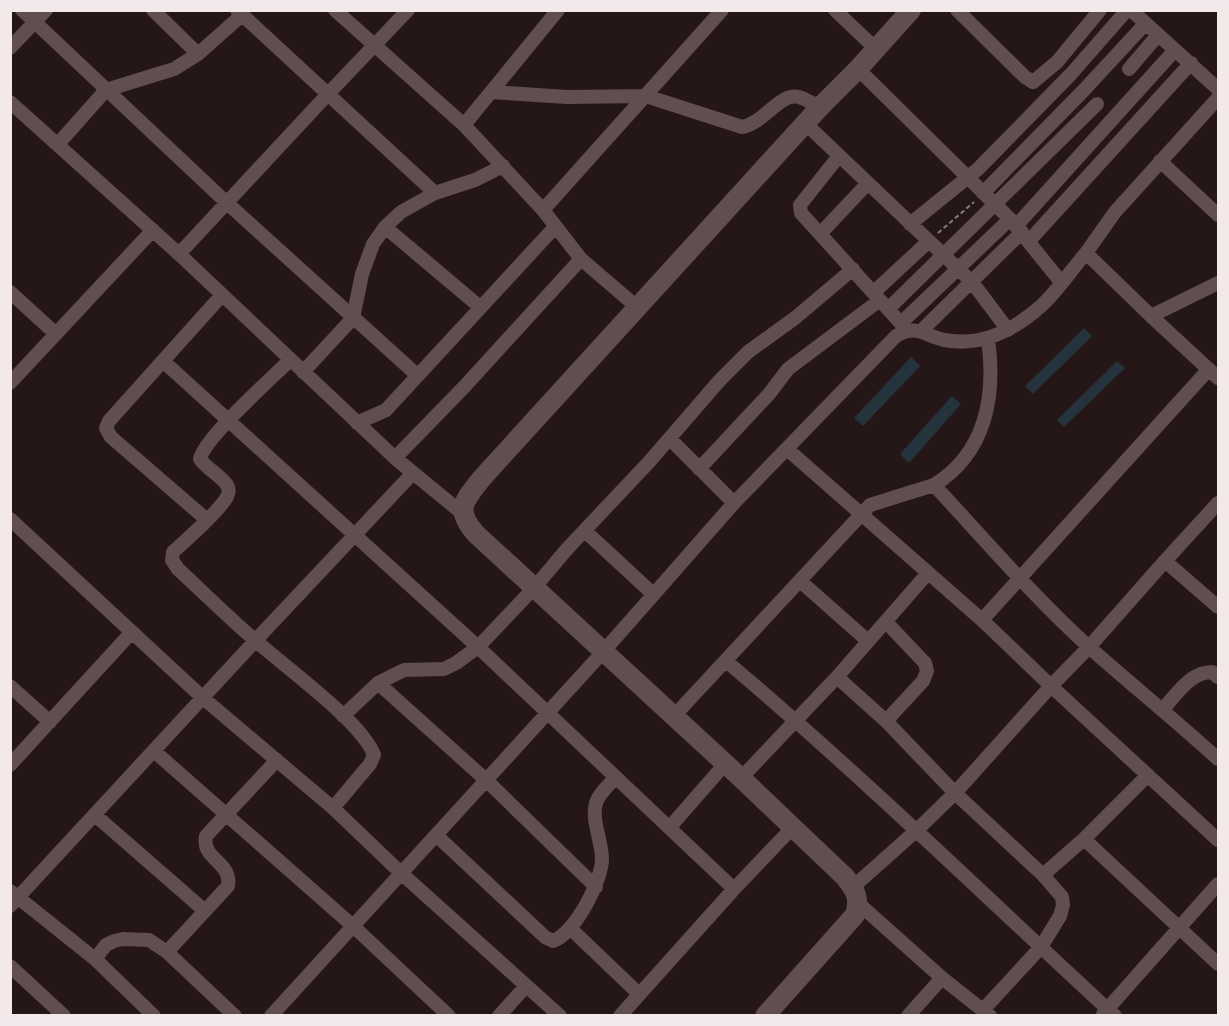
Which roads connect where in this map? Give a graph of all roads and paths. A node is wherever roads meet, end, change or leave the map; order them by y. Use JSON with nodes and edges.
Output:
{"nodes":[{"id":1,"x":22,"y":10,"type":"edge"},
{"id":2,"x":46,"y":10,"type":"edge"},
{"id":3,"x":153,"y":10,"type":"edge"},
{"id":4,"x":336,"y":10,"type":"edge"},
{"id":5,"x":408,"y":10,"type":"edge"},
{"id":6,"x":558,"y":10,"type":"edge"},
{"id":7,"x":722,"y":10,"type":"edge"},
{"id":8,"x":835,"y":10,"type":"edge"},
{"id":9,"x":911,"y":10,"type":"edge"},
{"id":10,"x":957,"y":10,"type":"edge"},
{"id":11,"x":1100,"y":10,"type":"edge"},
{"id":12,"x":1129,"y":10,"type":"edge"},
{"id":13,"x":239,"y":13,"type":"edge"},
{"id":14,"x":36,"y":22,"type":"junction"},
{"id":15,"x":1146,"y":24,"type":"junction"},
{"id":16,"x":1158,"y":35,"type":"junction"},
{"id":17,"x":374,"y":46,"type":"junction"},
{"id":18,"x":10,"y":48,"type":"edge"},
{"id":19,"x":876,"y":49,"type":"junction"},
{"id":20,"x":1176,"y":50,"type":"junction"},
{"id":21,"x":198,"y":54,"type":"junction"},
{"id":22,"x":1115,"y":57,"type":"junction"},
{"id":23,"x":1057,"y":62,"type":"junction"},
{"id":24,"x":1191,"y":63,"type":"junction"},
{"id":25,"x":858,"y":69,"type":"junction"},
{"id":26,"x":1129,"y":69,"type":"junction"},
{"id":27,"x":1071,"y":74,"type":"junction"},
{"id":28,"x":1144,"y":84,"type":"junction"},
{"id":29,"x":1218,"y":89,"type":"edge"},
{"id":30,"x":106,"y":90,"type":"junction"},
{"id":31,"x":1084,"y":90,"type":"junction"},
{"id":32,"x":491,"y":93,"type":"junction"},
{"id":33,"x":327,"y":95,"type":"junction"},
{"id":34,"x":646,"y":96,"type":"junction"},
{"id":35,"x":1218,"y":98,"type":"edge"},
{"id":36,"x":1097,"y":104,"type":"junction"},
{"id":37,"x":11,"y":105,"type":"edge"},
{"id":38,"x":820,"y":107,"type":"junction"},
{"id":39,"x":1113,"y":119,"type":"junction"},
{"id":40,"x":806,"y":124,"type":"junction"},
{"id":41,"x":464,"y":125,"type":"junction"},
{"id":42,"x":58,"y":144,"type":"junction"},
{"id":43,"x":839,"y":156,"type":"junction"},
{"id":44,"x":1160,"y":161,"type":"junction"},
{"id":45,"x":503,"y":166,"type":"junction"},
{"id":46,"x":967,"y":176,"type":"junction"},
{"id":47,"x":867,"y":184,"type":"junction"},
{"id":48,"x":435,"y":193,"type":"junction"},
{"id":49,"x":983,"y":193,"type":"junction"},
{"id":50,"x":227,"y":203,"type":"junction"},
{"id":51,"x":995,"y":205,"type":"junction"},
{"id":52,"x":543,"y":210,"type":"junction"},
{"id":53,"x":1218,"y":215,"type":"edge"},
{"id":54,"x":910,"y":224,"type":"junction"},
{"id":55,"x":386,"y":227,"type":"junction"},
{"id":56,"x":555,"y":227,"type":"junction"},
{"id":57,"x":1020,"y":229,"type":"junction"},
{"id":58,"x":153,"y":230,"type":"junction"},
{"id":59,"x":820,"y":234,"type":"junction"},
{"id":60,"x":929,"y":241,"type":"junction"},
{"id":61,"x":1086,"y":253,"type":"junction"},
{"id":62,"x":179,"y":254,"type":"junction"},
{"id":63,"x":944,"y":256,"type":"junction"},
{"id":64,"x":581,"y":259,"type":"junction"},
{"id":65,"x":957,"y":268,"type":"junction"},
{"id":66,"x":853,"y":269,"type":"junction"},
{"id":67,"x":972,"y":282,"type":"junction"},
{"id":68,"x":1061,"y":282,"type":"junction"},
{"id":69,"x":1218,"y":284,"type":"edge"},
{"id":70,"x":10,"y":292,"type":"edge"},
{"id":71,"x":222,"y":296,"type":"junction"},
{"id":72,"x":880,"y":300,"type":"junction"},
{"id":73,"x":480,"y":307,"type":"junction"},
{"id":74,"x":638,"y":308,"type":"junction"},
{"id":75,"x":1151,"y":316,"type":"junction"},
{"id":76,"x":353,"y":318,"type":"junction"},
{"id":77,"x":910,"y":328,"type":"junction"},
{"id":78,"x":1008,"y":330,"type":"junction"},
{"id":79,"x":56,"y":334,"type":"junction"},
{"id":80,"x":988,"y":339,"type":"junction"},
{"id":81,"x":290,"y":360,"type":"junction"},
{"id":82,"x":163,"y":361,"type":"junction"},
{"id":83,"x":303,"y":372,"type":"junction"},
{"id":84,"x":1214,"y":373,"type":"edge"},
{"id":85,"x":417,"y":375,"type":"junction"},
{"id":86,"x":10,"y":383,"type":"edge"},
{"id":87,"x":229,"y":420,"type":"junction"},
{"id":88,"x":357,"y":423,"type":"junction"},
{"id":89,"x":670,"y":439,"type":"junction"},
{"id":90,"x":787,"y":448,"type":"junction"},
{"id":91,"x":395,"y":458,"type":"junction"},
{"id":92,"x":699,"y":469,"type":"junction"},
{"id":93,"x":412,"y":474,"type":"junction"},
{"id":94,"x":934,"y":485,"type":"junction"},
{"id":95,"x":734,"y":503,"type":"junction"},
{"id":96,"x":1218,"y":503,"type":"edge"},
{"id":97,"x":462,"y":513,"type":"junction"},
{"id":98,"x":861,"y":514,"type":"junction"},
{"id":99,"x":10,"y":519,"type":"edge"},
{"id":100,"x":207,"y":520,"type":"junction"},
{"id":101,"x":585,"y":531,"type":"junction"},
{"id":102,"x":354,"y":535,"type":"junction"},
{"id":103,"x":1165,"y":561,"type":"junction"},
{"id":104,"x":928,"y":573,"type":"junction"},
{"id":105,"x":1020,"y":578,"type":"junction"},
{"id":106,"x":800,"y":581,"type":"junction"},
{"id":107,"x":534,"y":588,"type":"junction"},
{"id":108,"x":654,"y":594,"type":"junction"},
{"id":109,"x":1218,"y":607,"type":"edge"},
{"id":110,"x":982,"y":620,"type":"junction"},
{"id":111,"x":886,"y":622,"type":"junction"},
{"id":112,"x":131,"y":633,"type":"junction"},
{"id":113,"x":255,"y":641,"type":"junction"},
{"id":114,"x":868,"y":641,"type":"junction"},
{"id":115,"x":478,"y":647,"type":"junction"},
{"id":116,"x":1089,"y":647,"type":"junction"},
{"id":117,"x":603,"y":652,"type":"junction"},
{"id":118,"x":726,"y":661,"type":"junction"},
{"id":119,"x":837,"y":677,"type":"junction"},
{"id":120,"x":1218,"y":677,"type":"edge"},
{"id":121,"x":378,"y":683,"type":"junction"},
{"id":122,"x":10,"y":686,"type":"edge"},
{"id":123,"x":1050,"y":686,"type":"junction"},
{"id":124,"x":203,"y":698,"type":"junction"},
{"id":125,"x":1162,"y":709,"type":"junction"},
{"id":126,"x":548,"y":713,"type":"junction"},
{"id":127,"x":342,"y":716,"type":"junction"},
{"id":128,"x":674,"y":716,"type":"junction"},
{"id":129,"x":795,"y":719,"type":"junction"},
{"id":130,"x":886,"y":721,"type":"junction"},
{"id":131,"x":50,"y":722,"type":"junction"},
{"id":132,"x":154,"y":751,"type":"junction"},
{"id":133,"x":1218,"y":759,"type":"edge"},
{"id":134,"x":277,"y":760,"type":"junction"},
{"id":135,"x":725,"y":764,"type":"junction"},
{"id":136,"x":10,"y":765,"type":"edge"},
{"id":137,"x":1148,"y":775,"type":"junction"},
{"id":138,"x":616,"y":777,"type":"junction"},
{"id":139,"x":741,"y":778,"type":"junction"},
{"id":140,"x":486,"y":780,"type":"junction"},
{"id":141,"x":955,"y":792,"type":"junction"},
{"id":142,"x":333,"y":808,"type":"junction"},
{"id":143,"x":226,"y":814,"type":"junction"},
{"id":144,"x":95,"y":815,"type":"junction"},
{"id":145,"x":670,"y":827,"type":"junction"},
{"id":146,"x":793,"y":827,"type":"junction"},
{"id":147,"x":917,"y":830,"type":"junction"},
{"id":148,"x":436,"y":835,"type":"junction"},
{"id":149,"x":1084,"y":839,"type":"junction"},
{"id":150,"x":1218,"y":840,"type":"edge"},
{"id":151,"x":401,"y":873,"type":"junction"},
{"id":152,"x":1043,"y":875,"type":"junction"},
{"id":153,"x":1218,"y":884,"type":"edge"},
{"id":154,"x":596,"y":887,"type":"junction"},
{"id":155,"x":734,"y":889,"type":"junction"},
{"id":156,"x":856,"y":895,"type":"junction"},
{"id":157,"x":13,"y":898,"type":"edge"},
{"id":158,"x":205,"y":911,"type":"junction"},
{"id":159,"x":353,"y":926,"type":"junction"},
{"id":160,"x":570,"y":928,"type":"junction"},
{"id":161,"x":1179,"y":929,"type":"junction"},
{"id":162,"x":1041,"y":947,"type":"junction"},
{"id":163,"x":167,"y":952,"type":"junction"},
{"id":164,"x":95,"y":959,"type":"junction"},
{"id":165,"x":1218,"y":964,"type":"edge"},
{"id":166,"x":10,"y":966,"type":"edge"},
{"id":167,"x":942,"y":978,"type":"junction"},
{"id":168,"x":526,"y":986,"type":"junction"},
{"id":169,"x":639,"y":994,"type":"junction"},
{"id":170,"x":147,"y":1013,"type":"edge"},
{"id":171,"x":987,"y":1013,"type":"edge"},
{"id":172,"x":1108,"y":1013,"type":"edge"},
{"id":173,"x":61,"y":1014,"type":"edge"},
{"id":174,"x":235,"y":1016,"type":"edge"},
{"id":175,"x":271,"y":1016,"type":"edge"},
{"id":176,"x":449,"y":1016,"type":"edge"},
{"id":177,"x":499,"y":1016,"type":"edge"},
{"id":178,"x":560,"y":1016,"type":"edge"},
{"id":179,"x":620,"y":1016,"type":"edge"},
{"id":180,"x":765,"y":1016,"type":"edge"},
{"id":181,"x":908,"y":1016,"type":"edge"}],
"edges":[{"from":1,"to":14,"type":"street"},
{"from":2,"to":14,"type":"street"},
{"from":3,"to":21,"type":"street"},
{"from":4,"to":17,"type":"street"},
{"from":5,"to":17,"type":"street"},
{"from":6,"to":32,"type":"street"},
{"from":7,"to":34,"type":"street"},
{"from":8,"to":19,"type":"street"},
{"from":9,"to":19,"type":"main road"},
{"from":10,"to":23,"type":"street"},
{"from":11,"to":23,"type":"street"},
{"from":12,"to":15,"type":"street"},
{"from":12,"to":27,"type":"street"},
{"from":13,"to":21,"type":"street"},
{"from":13,"to":33,"type":"street"},
{"from":14,"to":18,"type":"street"},
{"from":14,"to":30,"type":"street"},
{"from":15,"to":16,"type":"street"},
{"from":15,"to":22,"type":"street"},
{"from":16,"to":20,"type":"street"},
{"from":16,"to":26,"type":"street"},
{"from":17,"to":33,"type":"street"},
{"from":17,"to":41,"type":"street"},
{"from":19,"to":25,"type":"main road"},
{"from":20,"to":24,"type":"street"},
{"from":20,"to":28,"type":"street"},
{"from":21,"to":30,"type":"street"},
{"from":22,"to":26,"type":"street"},
{"from":22,"to":31,"type":"street"},
{"from":23,"to":27,"type":"street"},
{"from":24,"to":29,"type":"street"},
{"from":24,"to":57,"type":"street"},
{"from":25,"to":38,"type":"main road"},
{"from":25,"to":46,"type":"street"},
{"from":26,"to":28,"type":"street"},
{"from":27,"to":31,"type":"street"},
{"from":27,"to":46,"type":"street"},
{"from":28,"to":39,"type":"street"},
{"from":30,"to":42,"type":"street"},
{"from":30,"to":50,"type":"street"},
{"from":31,"to":36,"type":"street"},
{"from":31,"to":49,"type":"street"},
{"from":32,"to":34,"type":"street"},
{"from":32,"to":41,"type":"street"},
{"from":33,"to":48,"type":"street"},
{"from":33,"to":50,"type":"street"},
{"from":34,"to":38,"type":"street"},
{"from":34,"to":52,"type":"street"},
{"from":35,"to":44,"type":"street"},
{"from":36,"to":39,"type":"street"},
{"from":36,"to":51,"type":"street"},
{"from":37,"to":42,"type":"street"},
{"from":38,"to":40,"type":"main road"},
{"from":39,"to":57,"type":"street"},
{"from":40,"to":43,"type":"street"},
{"from":40,"to":74,"type":"main road"},
{"from":41,"to":45,"type":"street"},
{"from":42,"to":58,"type":"street"},
{"from":43,"to":47,"type":"street"},
{"from":43,"to":59,"type":"street"},
{"from":44,"to":53,"type":"street"},
{"from":44,"to":61,"type":"street"},
{"from":45,"to":48,"type":"street"},
{"from":45,"to":52,"type":"street"},
{"from":46,"to":49,"type":"street"},
{"from":46,"to":54,"type":"street"},
{"from":47,"to":54,"type":"street"},
{"from":47,"to":59,"type":"street"},
{"from":48,"to":55,"type":"street"},
{"from":49,"to":51,"type":"street"},
{"from":49,"to":60,"type":"path"},
{"from":50,"to":62,"type":"street"},
{"from":50,"to":76,"type":"street"},
{"from":51,"to":57,"type":"street"},
{"from":51,"to":63,"type":"street"},
{"from":52,"to":56,"type":"street"},
{"from":54,"to":60,"type":"street"},
{"from":55,"to":73,"type":"street"},
{"from":55,"to":76,"type":"street"},
{"from":56,"to":64,"type":"street"},
{"from":56,"to":73,"type":"street"},
{"from":57,"to":65,"type":"street"},
{"from":57,"to":67,"type":"street"},
{"from":57,"to":68,"type":"street"},
{"from":58,"to":62,"type":"street"},
{"from":58,"to":79,"type":"street"},
{"from":59,"to":66,"type":"street"},
{"from":60,"to":63,"type":"street"},
{"from":60,"to":72,"type":"street"},
{"from":61,"to":68,"type":"street"},
{"from":61,"to":75,"type":"street"},
{"from":62,"to":71,"type":"street"},
{"from":63,"to":65,"type":"street"},
{"from":63,"to":72,"type":"street"},
{"from":64,"to":74,"type":"street"},
{"from":64,"to":91,"type":"street"},
{"from":65,"to":67,"type":"street"},
{"from":65,"to":77,"type":"street"},
{"from":66,"to":72,"type":"street"},
{"from":66,"to":89,"type":"street"},
{"from":67,"to":77,"type":"street"},
{"from":67,"to":78,"type":"street"},
{"from":68,"to":78,"type":"street"},
{"from":69,"to":75,"type":"street"},
{"from":70,"to":79,"type":"street"},
{"from":71,"to":81,"type":"street"},
{"from":71,"to":82,"type":"street"},
{"from":72,"to":77,"type":"street"},
{"from":72,"to":92,"type":"street"},
{"from":73,"to":85,"type":"street"},
{"from":74,"to":97,"type":"main road"},
{"from":75,"to":84,"type":"street"},
{"from":76,"to":83,"type":"street"},
{"from":76,"to":85,"type":"street"},
{"from":77,"to":80,"type":"street"},
{"from":77,"to":90,"type":"street"},
{"from":78,"to":80,"type":"street"},
{"from":79,"to":86,"type":"street"},
{"from":80,"to":94,"type":"street"},
{"from":81,"to":83,"type":"street"},
{"from":81,"to":87,"type":"street"},
{"from":82,"to":87,"type":"street"},
{"from":82,"to":100,"type":"street"},
{"from":83,"to":88,"type":"street"},
{"from":84,"to":105,"type":"street"},
{"from":85,"to":88,"type":"street"},
{"from":87,"to":100,"type":"street"},
{"from":87,"to":102,"type":"street"},
{"from":88,"to":91,"type":"street"},
{"from":89,"to":92,"type":"street"},
{"from":89,"to":101,"type":"street"},
{"from":90,"to":95,"type":"street"},
{"from":90,"to":98,"type":"street"},
{"from":91,"to":93,"type":"street"},
{"from":92,"to":95,"type":"street"},
{"from":93,"to":97,"type":"street"},
{"from":93,"to":102,"type":"street"},
{"from":94,"to":98,"type":"street"},
{"from":94,"to":105,"type":"street"},
{"from":95,"to":108,"type":"street"},
{"from":96,"to":103,"type":"street"},
{"from":97,"to":107,"type":"main road"},
{"from":98,"to":104,"type":"street"},
{"from":98,"to":106,"type":"street"},
{"from":99,"to":112,"type":"street"},
{"from":100,"to":113,"type":"street"},
{"from":101,"to":107,"type":"street"},
{"from":101,"to":108,"type":"street"},
{"from":102,"to":113,"type":"street"},
{"from":102,"to":115,"type":"street"},
{"from":103,"to":109,"type":"street"},
{"from":103,"to":116,"type":"street"},
{"from":104,"to":110,"type":"street"},
{"from":104,"to":111,"type":"street"},
{"from":105,"to":110,"type":"street"},
{"from":105,"to":116,"type":"street"},
{"from":106,"to":114,"type":"street"},
{"from":106,"to":118,"type":"street"},
{"from":107,"to":115,"type":"street"},
{"from":107,"to":117,"type":"main road"},
{"from":108,"to":117,"type":"street"},
{"from":110,"to":123,"type":"street"},
{"from":111,"to":114,"type":"street"},
{"from":111,"to":130,"type":"street"},
{"from":112,"to":124,"type":"street"},
{"from":112,"to":131,"type":"street"},
{"from":113,"to":124,"type":"street"},
{"from":113,"to":127,"type":"street"},
{"from":114,"to":119,"type":"street"},
{"from":115,"to":121,"type":"street"},
{"from":115,"to":126,"type":"street"},
{"from":116,"to":123,"type":"street"},
{"from":116,"to":125,"type":"street"},
{"from":117,"to":126,"type":"street"},
{"from":117,"to":128,"type":"main road"},
{"from":118,"to":128,"type":"street"},
{"from":118,"to":129,"type":"street"},
{"from":119,"to":129,"type":"street"},
{"from":119,"to":130,"type":"street"},
{"from":120,"to":125,"type":"street"},
{"from":121,"to":127,"type":"street"},
{"from":121,"to":140,"type":"street"},
{"from":122,"to":131,"type":"street"},
{"from":123,"to":137,"type":"street"},
{"from":123,"to":141,"type":"street"},
{"from":124,"to":132,"type":"street"},
{"from":124,"to":134,"type":"street"},
{"from":125,"to":133,"type":"street"},
{"from":126,"to":138,"type":"street"},
{"from":126,"to":140,"type":"street"},
{"from":127,"to":142,"type":"street"},
{"from":128,"to":135,"type":"main road"},
{"from":129,"to":139,"type":"street"},
{"from":129,"to":147,"type":"street"},
{"from":130,"to":141,"type":"street"},
{"from":131,"to":136,"type":"street"},
{"from":132,"to":143,"type":"street"},
{"from":132,"to":144,"type":"street"},
{"from":134,"to":142,"type":"street"},
{"from":134,"to":143,"type":"street"},
{"from":135,"to":139,"type":"main road"},
{"from":135,"to":145,"type":"street"},
{"from":137,"to":149,"type":"street"},
{"from":137,"to":150,"type":"street"},
{"from":138,"to":145,"type":"street"},
{"from":138,"to":154,"type":"street"},
{"from":139,"to":146,"type":"main road"},
{"from":140,"to":148,"type":"street"},
{"from":140,"to":154,"type":"street"},
{"from":141,"to":147,"type":"street"},
{"from":141,"to":152,"type":"street"},
{"from":142,"to":151,"type":"street"},
{"from":143,"to":158,"type":"street"},
{"from":143,"to":159,"type":"street"},
{"from":144,"to":157,"type":"street"},
{"from":144,"to":158,"type":"street"},
{"from":145,"to":155,"type":"street"},
{"from":146,"to":155,"type":"street"},
{"from":146,"to":156,"type":"main road"},
{"from":147,"to":156,"type":"street"},
{"from":147,"to":162,"type":"street"},
{"from":148,"to":151,"type":"street"},
{"from":148,"to":160,"type":"street"},
{"from":149,"to":152,"type":"street"},
{"from":149,"to":161,"type":"street"},
{"from":151,"to":159,"type":"street"},
{"from":151,"to":168,"type":"street"},
{"from":152,"to":162,"type":"street"},
{"from":153,"to":161,"type":"street"},
{"from":154,"to":160,"type":"street"},
{"from":155,"to":169,"type":"street"},
{"from":156,"to":167,"type":"street"},
{"from":156,"to":180,"type":"main road"},
{"from":157,"to":164,"type":"street"},
{"from":158,"to":163,"type":"street"},
{"from":159,"to":175,"type":"street"},
{"from":159,"to":176,"type":"street"},
{"from":160,"to":169,"type":"street"},
{"from":161,"to":165,"type":"street"},
{"from":161,"to":172,"type":"street"},
{"from":162,"to":171,"type":"street"},
{"from":162,"to":172,"type":"street"},
{"from":163,"to":164,"type":"street"},
{"from":163,"to":174,"type":"street"},
{"from":164,"to":170,"type":"street"},
{"from":166,"to":173,"type":"street"},
{"from":167,"to":171,"type":"street"},
{"from":167,"to":181,"type":"street"},
{"from":168,"to":177,"type":"street"},
{"from":168,"to":178,"type":"street"},
{"from":169,"to":179,"type":"street"}]}
